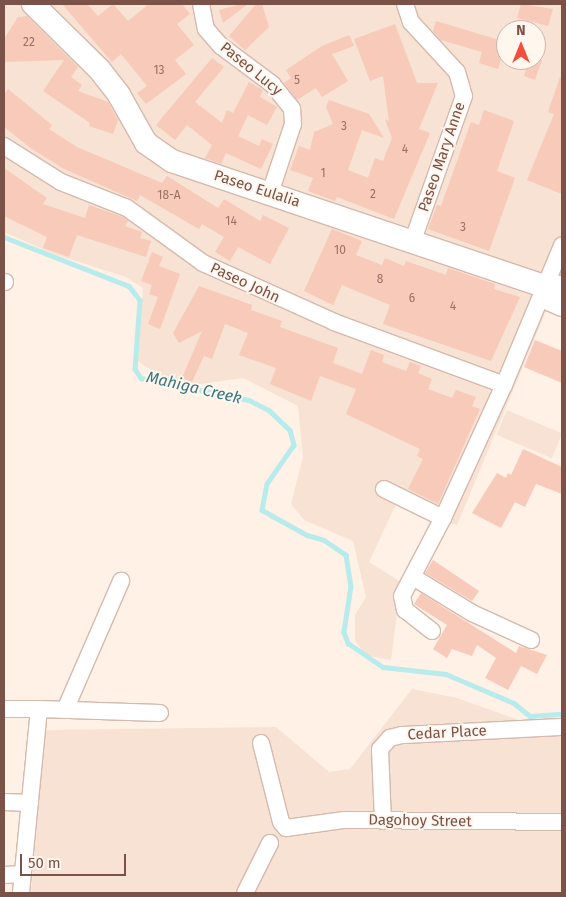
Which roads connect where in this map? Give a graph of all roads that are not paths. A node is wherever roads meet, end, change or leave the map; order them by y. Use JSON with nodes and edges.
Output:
{"nodes":[{"id":1,"x":33,"y":4,"type":"edge"},
{"id":2,"x":202,"y":4,"type":"edge"},
{"id":3,"x":405,"y":4,"type":"edge"},
{"id":4,"x":4,"y":146,"type":"edge"},
{"id":5,"x":270,"y":192,"type":"junction"},
{"id":6,"x":413,"y":240,"type":"junction"},
{"id":7,"x":562,"y":246,"type":"edge"},
{"id":8,"x":553,"y":287,"type":"edge"},
{"id":9,"x":562,"y":305,"type":"edge"},
{"id":10,"x":504,"y":385,"type":"junction"},
{"id":11,"x":384,"y":489,"type":"dead end"},
{"id":12,"x":443,"y":518,"type":"junction"},
{"id":13,"x":413,"y":577,"type":"junction"},
{"id":14,"x":121,"y":581,"type":"dead end"},
{"id":15,"x":432,"y":631,"type":"dead end"},
{"id":16,"x":531,"y":640,"type":"dead end"},
{"id":17,"x":4,"y":709,"type":"edge"},
{"id":18,"x":39,"y":709,"type":"junction"},
{"id":19,"x":65,"y":710,"type":"junction"},
{"id":20,"x":160,"y":713,"type":"dead end"},
{"id":21,"x":562,"y":727,"type":"edge"},
{"id":22,"x":261,"y":743,"type":"dead end"},
{"id":23,"x":4,"y":802,"type":"edge"},
{"id":24,"x":30,"y":803,"type":"junction"},
{"id":25,"x":383,"y":821,"type":"junction"},
{"id":26,"x":562,"y":822,"type":"edge"},
{"id":27,"x":270,"y":843,"type":"dead end"},
{"id":28,"x":23,"y":874,"type":"junction"},
{"id":29,"x":4,"y":875,"type":"edge"},
{"id":30,"x":22,"y":893,"type":"edge"},
{"id":31,"x":245,"y":893,"type":"edge"}],
"edges":[{"from":1,"to":5,"type":"street","name":"Paseo Eulalia"},
{"from":2,"to":5,"type":"street","name":"Paseo Lucy"},
{"from":3,"to":6,"type":"street","name":"Paseo Mary Anne"},
{"from":4,"to":10,"type":"street","name":"Paseo John"},
{"from":5,"to":6,"type":"street","name":"Paseo Eulalia"},
{"from":6,"to":8,"type":"street","name":"Paseo Eulalia"},
{"from":7,"to":8,"type":"street"},
{"from":8,"to":9,"type":"street"},
{"from":8,"to":10,"type":"street"},
{"from":10,"to":12,"type":"street"},
{"from":11,"to":12,"type":"street"},
{"from":12,"to":13,"type":"street"},
{"from":13,"to":15,"type":"street"},
{"from":13,"to":16,"type":"street"},
{"from":14,"to":19,"type":"street"},
{"from":17,"to":18,"type":"street"},
{"from":18,"to":19,"type":"street"},
{"from":18,"to":24,"type":"street"},
{"from":19,"to":20,"type":"street"},
{"from":21,"to":25,"type":"street","name":"Cedar Place"},
{"from":22,"to":25,"type":"street","name":"Dagohoy Street"},
{"from":23,"to":24,"type":"street"},
{"from":24,"to":28,"type":"street"},
{"from":25,"to":26,"type":"street","name":"Dagohoy Street"},
{"from":27,"to":31,"type":"street"},
{"from":28,"to":29,"type":"street"},
{"from":28,"to":30,"type":"street"}]}
